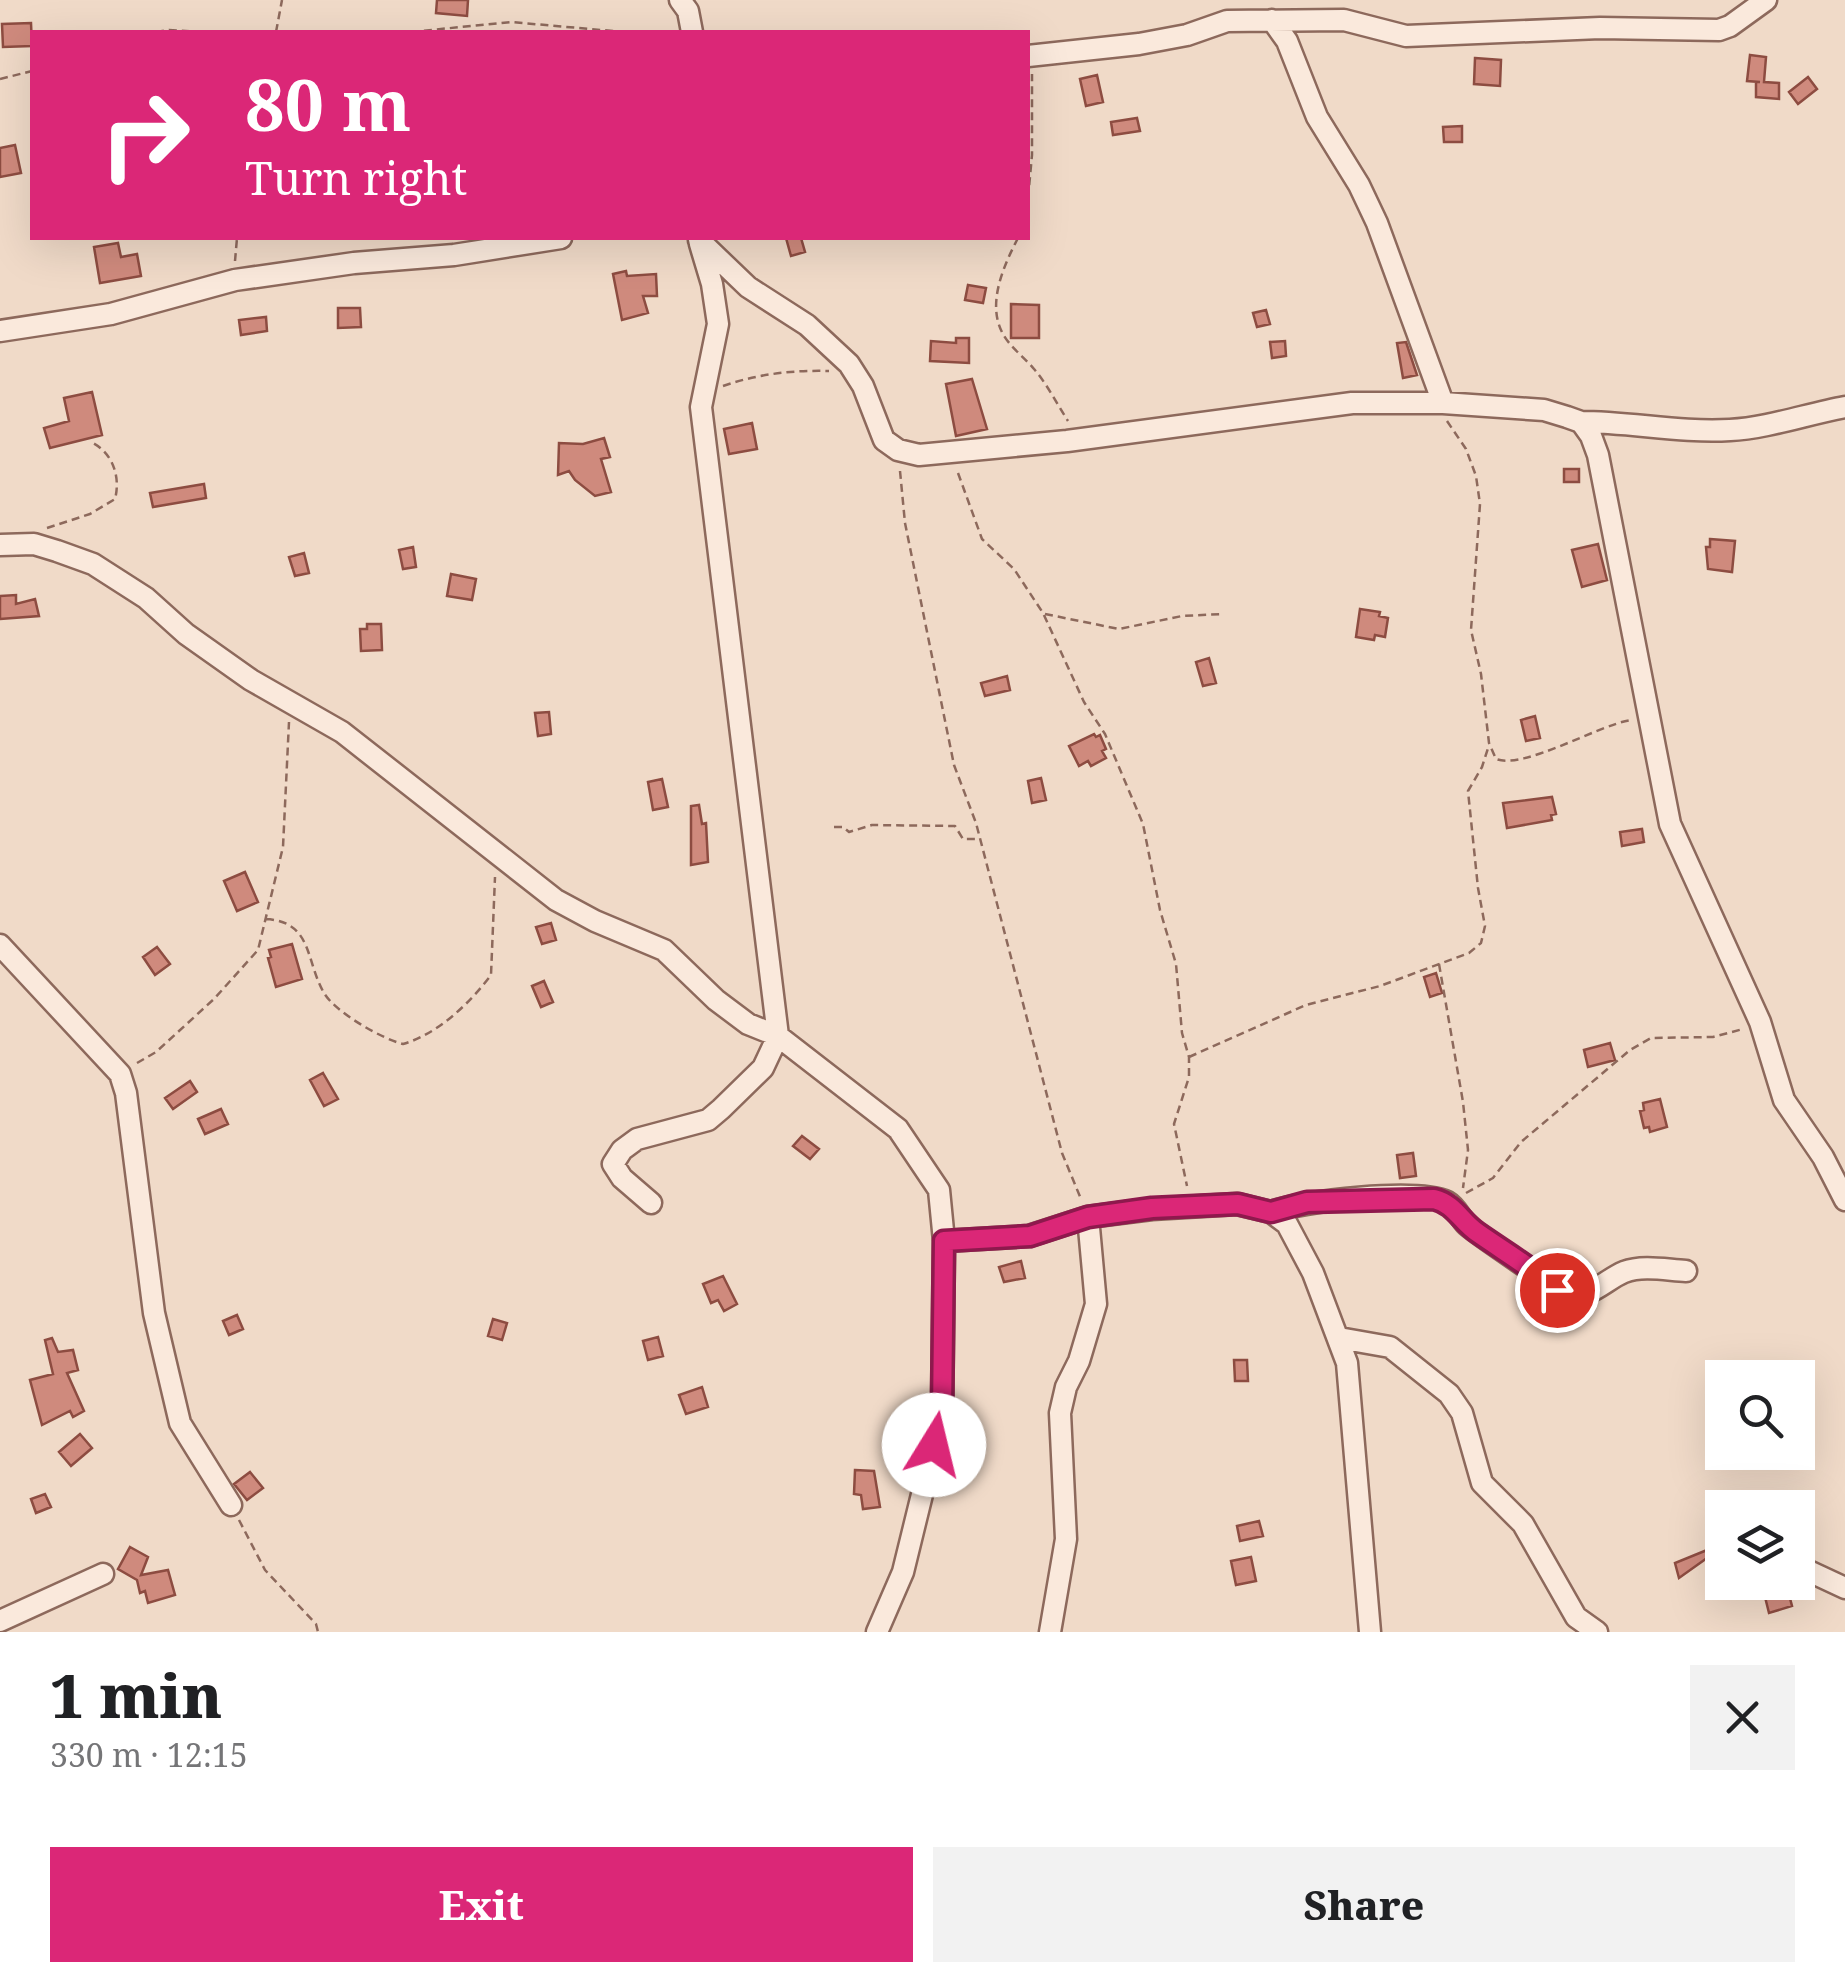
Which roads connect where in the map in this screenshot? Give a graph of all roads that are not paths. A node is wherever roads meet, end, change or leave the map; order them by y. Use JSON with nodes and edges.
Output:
{"nodes":[{"id":1,"x":1766,"y":0,"type":"edge"},
{"id":2,"x":1226,"y":11,"type":"edge"},
{"id":3,"x":1272,"y":20,"type":"junction"},
{"id":4,"x":680,"y":30,"type":"edge"},
{"id":5,"x":692,"y":30,"type":"edge"},
{"id":6,"x":1030,"y":55,"type":"edge"},
{"id":7,"x":549,"y":240,"type":"edge"},
{"id":8,"x":698,"y":240,"type":"edge"},
{"id":9,"x":699,"y":240,"type":"edge"},
{"id":10,"x":0,"y":331,"type":"edge"},
{"id":11,"x":1439,"y":403,"type":"junction"},
{"id":12,"x":1845,"y":408,"type":"edge"},
{"id":13,"x":1581,"y":422,"type":"junction"},
{"id":14,"x":0,"y":546,"type":"edge"},
{"id":15,"x":0,"y":944,"type":"edge"},
{"id":16,"x":778,"y":1036,"type":"junction"},
{"id":17,"x":1845,"y":1200,"type":"edge"},
{"id":18,"x":651,"y":1202,"type":"dead end"},
{"id":19,"x":1271,"y":1212,"type":"junction"},
{"id":20,"x":1088,"y":1217,"type":"junction"},
{"id":21,"x":944,"y":1241,"type":"junction"},
{"id":22,"x":1686,"y":1271,"type":"dead end"},
{"id":23,"x":1339,"y":1338,"type":"junction"},
{"id":24,"x":232,"y":1505,"type":"road end"},
{"id":25,"x":103,"y":1574,"type":"dead end"},
{"id":26,"x":1815,"y":1574,"type":"edge"},
{"id":27,"x":1845,"y":1588,"type":"edge"},
{"id":28,"x":0,"y":1620,"type":"edge"},
{"id":29,"x":877,"y":1632,"type":"edge"},
{"id":30,"x":1050,"y":1632,"type":"edge"},
{"id":31,"x":1370,"y":1632,"type":"edge"},
{"id":32,"x":1597,"y":1632,"type":"edge"}],
"edges":[{"from":1,"to":3,"type":"street"},
{"from":2,"to":3,"type":"street"},
{"from":2,"to":6,"type":"street"},
{"from":3,"to":11,"type":"street"},
{"from":4,"to":5,"type":"street"},
{"from":7,"to":10,"type":"street"},
{"from":8,"to":16,"type":"street"},
{"from":9,"to":11,"type":"street"},
{"from":11,"to":13,"type":"street"},
{"from":12,"to":13,"type":"street"},
{"from":13,"to":17,"type":"street"},
{"from":14,"to":16,"type":"street"},
{"from":15,"to":24,"type":"street"},
{"from":16,"to":18,"type":"street"},
{"from":16,"to":21,"type":"street"},
{"from":19,"to":20,"type":"street"},
{"from":19,"to":22,"type":"street"},
{"from":19,"to":23,"type":"street"},
{"from":20,"to":21,"type":"street"},
{"from":20,"to":30,"type":"street"},
{"from":21,"to":29,"type":"street"},
{"from":23,"to":31,"type":"street"},
{"from":23,"to":32,"type":"street"},
{"from":25,"to":28,"type":"street"},
{"from":26,"to":27,"type":"street"}]}
